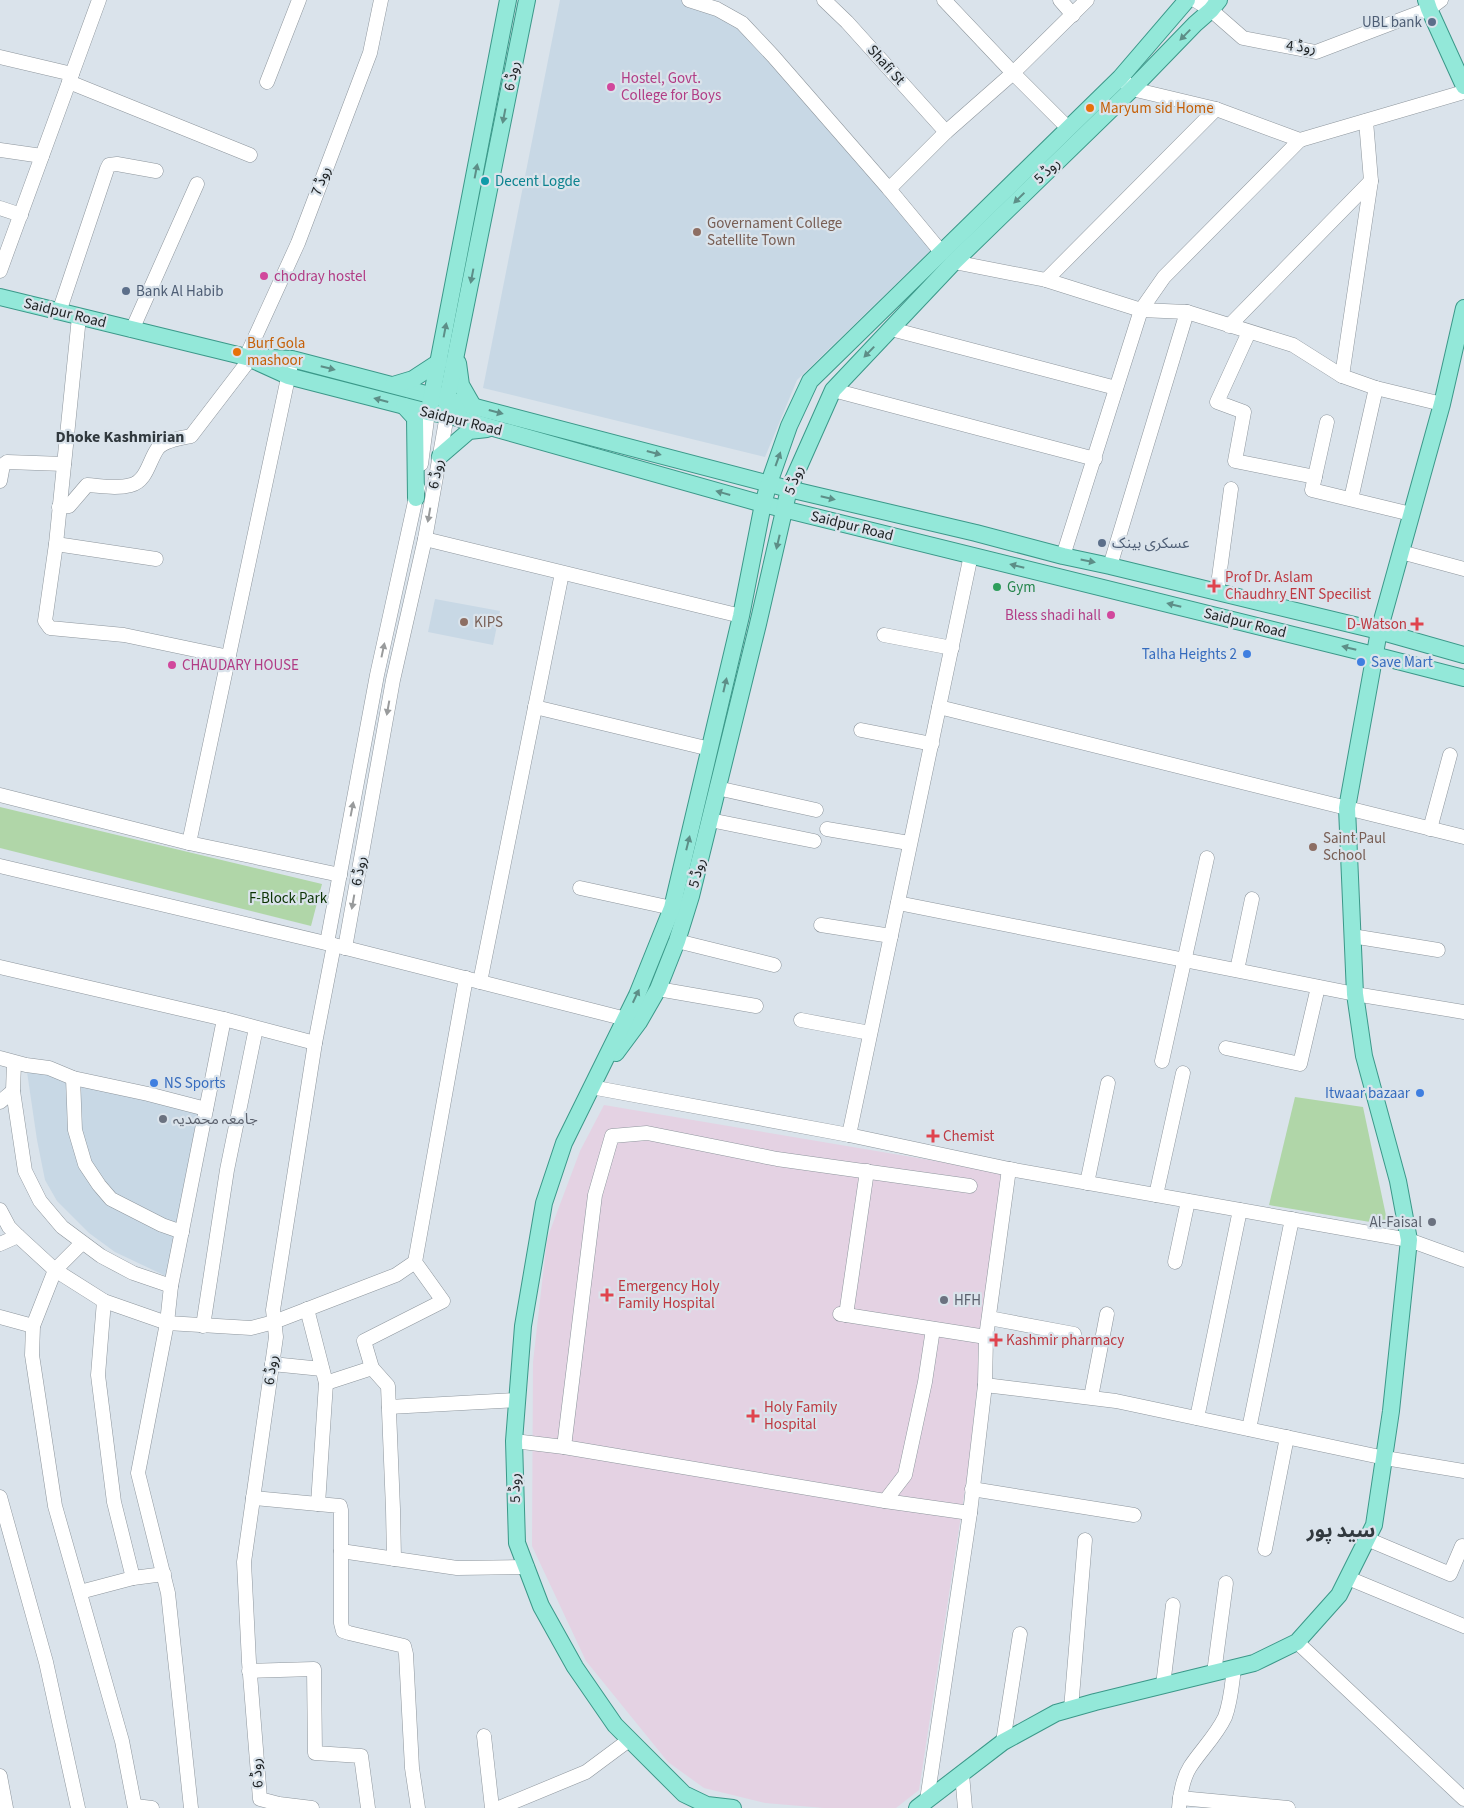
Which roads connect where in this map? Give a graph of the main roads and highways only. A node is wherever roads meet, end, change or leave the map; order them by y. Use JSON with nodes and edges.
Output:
{"nodes":[{"id":1,"x":508,"y":0,"type":"edge"},
{"id":2,"x":528,"y":0,"type":"edge"},
{"id":3,"x":1187,"y":0,"type":"edge"},
{"id":4,"x":1432,"y":3,"type":"edge"},
{"id":5,"x":1215,"y":5,"type":"edge"},
{"id":6,"x":1126,"y":83,"type":"junction"},
{"id":7,"x":1464,"y":86,"type":"edge"},
{"id":8,"x":948,"y":258,"type":"junction"},
{"id":9,"x":0,"y":297,"type":"edge"},
{"id":10,"x":1464,"y":308,"type":"edge"},
{"id":11,"x":457,"y":351,"type":"junction"},
{"id":12,"x":248,"y":358,"type":"junction"},
{"id":13,"x":439,"y":362,"type":"junction"},
{"id":14,"x":393,"y":385,"type":"junction"},
{"id":15,"x":442,"y":404,"type":"junction"},
{"id":16,"x":404,"y":406,"type":"junction"},
{"id":17,"x":473,"y":406,"type":"junction"},
{"id":18,"x":428,"y":412,"type":"joint"},
{"id":19,"x":492,"y":428,"type":"junction"},
{"id":20,"x":440,"y":456,"type":"road end"},
{"id":21,"x":769,"y":483,"type":"junction"},
{"id":22,"x":789,"y":489,"type":"junction"},
{"id":23,"x":416,"y":498,"type":"road end"},
{"id":24,"x":763,"y":504,"type":"junction"},
{"id":25,"x":785,"y":509,"type":"junction"},
{"id":26,"x":1379,"y":631,"type":"junction"},
{"id":27,"x":1374,"y":654,"type":"junction"},
{"id":28,"x":1464,"y":656,"type":"edge"},
{"id":29,"x":1464,"y":678,"type":"edge"},
{"id":30,"x":632,"y":1021,"type":"junction"},
{"id":31,"x":922,"y":1804,"type":"edge"},
{"id":32,"x":707,"y":1807,"type":"edge"},
{"id":33,"x":733,"y":1808,"type":"edge"}],
"edges":[{"from":13,"to":1,"type":"main road","name":"روڈ 6","one_way":true},
{"from":2,"to":11,"type":"main road","name":"روڈ 6","one_way":true},
{"from":3,"to":6,"type":"main road","name":"روڈ 5"},
{"from":4,"to":7,"type":"main road"},
{"from":5,"to":6,"type":"main road","name":"روڈ 5","one_way":true},
{"from":6,"to":8,"type":"main road","name":"روڈ 5","one_way":true},
{"from":6,"to":8,"type":"main road","name":"روڈ 5"},
{"from":21,"to":8,"type":"main road","name":"روڈ 5","one_way":true},
{"from":8,"to":22,"type":"main road","name":"روڈ 5","one_way":true},
{"from":9,"to":12,"type":"main road","name":"Saidpur Road"},
{"from":10,"to":26,"type":"main road"},
{"from":11,"to":15,"type":"main road","name":"روڈ 6"},
{"from":11,"to":17,"type":"main road"},
{"from":12,"to":14,"type":"main road","name":"Saidpur Road","one_way":true},
{"from":16,"to":12,"type":"main road","name":"Saidpur Road","one_way":true},
{"from":13,"to":14,"type":"main road"},
{"from":13,"to":15,"type":"main road","name":"روڈ 6"},
{"from":14,"to":15,"type":"main road","name":"Saidpur Road"},
{"from":15,"to":17,"type":"main road","name":"Saidpur Road"},
{"from":15,"to":18,"type":"main road","name":"روڈ 6"},
{"from":15,"to":19,"type":"main road","name":"Saidpur Road"},
{"from":16,"to":18,"type":"main road","name":"Saidpur Road"},
{"from":16,"to":23,"type":"main road"},
{"from":17,"to":21,"type":"main road","name":"Saidpur Road","one_way":true},
{"from":19,"to":20,"type":"main road"},
{"from":24,"to":19,"type":"main road","name":"Saidpur Road","one_way":true},
{"from":21,"to":22,"type":"main road","name":"Saidpur Road"},
{"from":21,"to":24,"type":"main road","name":"روڈ 5"},
{"from":22,"to":25,"type":"main road","name":"روڈ 5"},
{"from":22,"to":26,"type":"main road","name":"Saidpur Road","one_way":true},
{"from":24,"to":25,"type":"main road","name":"Saidpur Road"},
{"from":30,"to":24,"type":"main road","name":"روڈ 5","one_way":true},
{"from":27,"to":25,"type":"main road","name":"Saidpur Road","one_way":true},
{"from":25,"to":30,"type":"main road","name":"روڈ 5","one_way":true},
{"from":26,"to":27,"type":"main road"},
{"from":26,"to":28,"type":"main road","name":"Saidpur Road"},
{"from":27,"to":29,"type":"main road","name":"Saidpur Road"},
{"from":27,"to":31,"type":"main road"},
{"from":30,"to":32,"type":"main road","name":"روڈ 5"},
{"from":32,"to":33,"type":"main road","name":"روڈ 5"}]}
